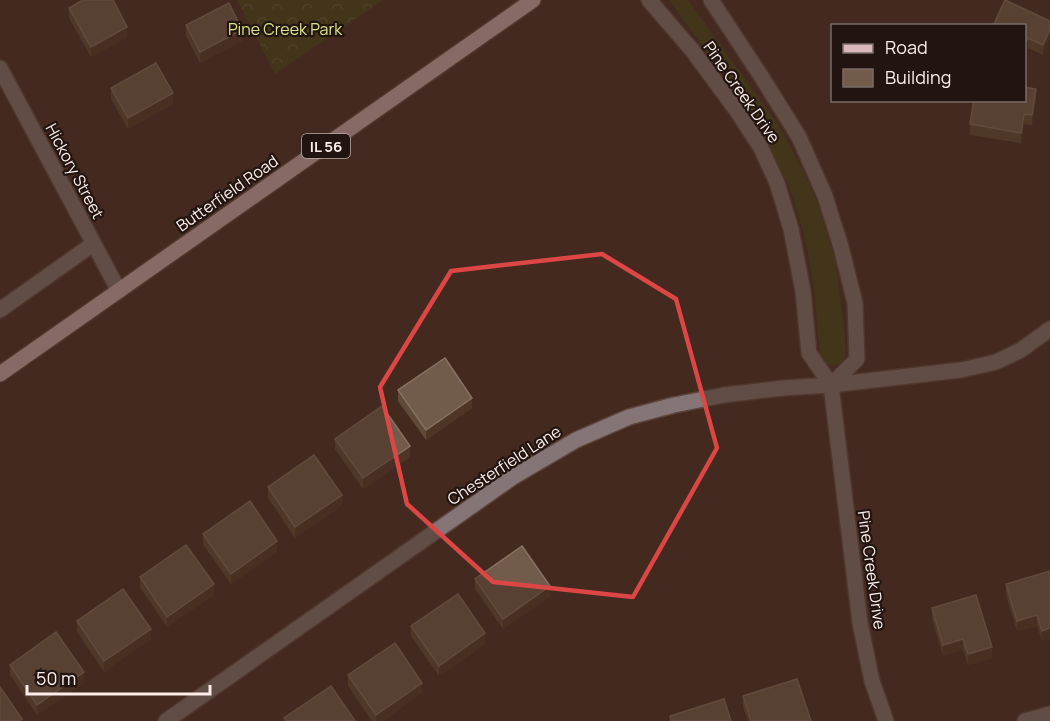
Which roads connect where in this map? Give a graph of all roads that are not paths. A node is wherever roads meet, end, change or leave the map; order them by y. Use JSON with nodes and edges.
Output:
{"nodes":[{"id":1,"x":533,"y":0,"type":"edge"},
{"id":2,"x":649,"y":0,"type":"edge"},
{"id":3,"x":711,"y":0,"type":"edge"},
{"id":4,"x":0,"y":68,"type":"edge"},
{"id":5,"x":93,"y":244,"type":"junction"},
{"id":6,"x":119,"y":291,"type":"junction"},
{"id":7,"x":0,"y":310,"type":"edge"},
{"id":8,"x":1050,"y":329,"type":"edge"},
{"id":9,"x":0,"y":374,"type":"edge"},
{"id":10,"x":831,"y":385,"type":"junction"},
{"id":11,"x":1050,"y":714,"type":"edge"},
{"id":12,"x":166,"y":721,"type":"edge"},
{"id":13,"x":886,"y":721,"type":"edge"},
{"id":14,"x":1025,"y":721,"type":"edge"}],
"edges":[{"from":1,"to":6,"type":"main road","name":"Butterfield Road","number":"IL 56"},
{"from":2,"to":10,"type":"street","name":"Pine Creek Drive"},
{"from":3,"to":10,"type":"street","name":"Pine Creek Drive"},
{"from":4,"to":5,"type":"street","name":"Hickory Street"},
{"from":5,"to":6,"type":"street","name":"Hickory Street"},
{"from":5,"to":7,"type":"street"},
{"from":6,"to":9,"type":"main road","name":"Butterfield Road","number":"IL 56"},
{"from":8,"to":10,"type":"street","name":"Chesterfield Lane"},
{"from":10,"to":12,"type":"street","name":"Chesterfield Lane"},
{"from":10,"to":13,"type":"street","name":"Pine Creek Drive"},
{"from":11,"to":14,"type":"street"}]}
